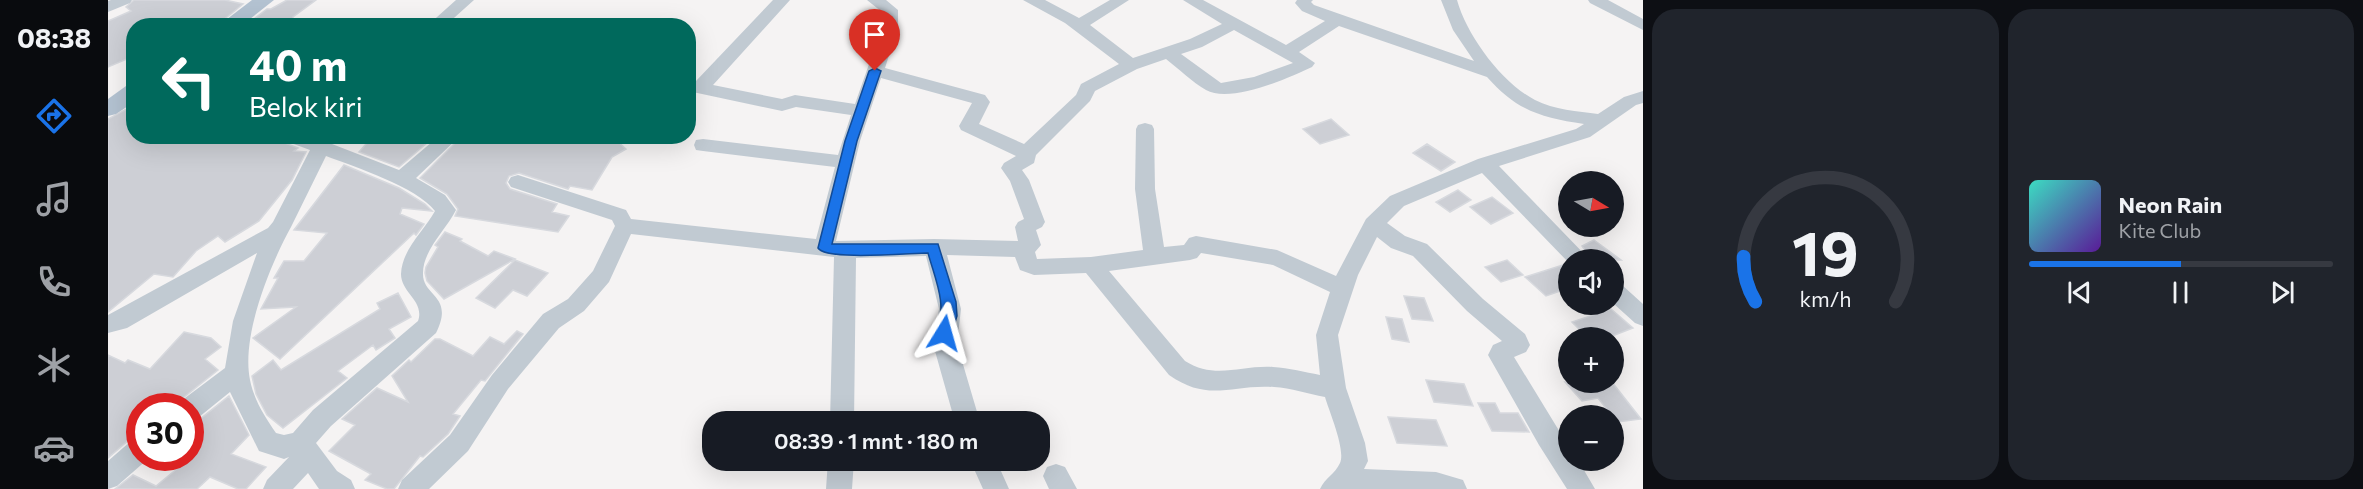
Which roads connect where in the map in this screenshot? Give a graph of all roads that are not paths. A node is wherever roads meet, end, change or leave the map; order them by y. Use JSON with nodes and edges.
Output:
{"nodes":[{"id":1,"x":124,"y":0,"type":"edge"},
{"id":2,"x":264,"y":0,"type":"edge"},
{"id":3,"x":466,"y":0,"type":"edge"},
{"id":4,"x":782,"y":0,"type":"edge"},
{"id":5,"x":875,"y":0,"type":"edge"},
{"id":6,"x":1031,"y":0,"type":"edge"},
{"id":7,"x":1121,"y":0,"type":"edge"},
{"id":8,"x":1191,"y":0,"type":"edge"},
{"id":9,"x":1305,"y":0,"type":"edge"},
{"id":10,"x":1449,"y":0,"type":"edge"},
{"id":11,"x":1596,"y":0,"type":"edge"},
{"id":12,"x":108,"y":7,"type":"edge"},
{"id":13,"x":239,"y":18,"type":"edge"},
{"id":14,"x":445,"y":18,"type":"edge"},
{"id":15,"x":1337,"y":20,"type":"junction"},
{"id":16,"x":1236,"y":23,"type":"junction"},
{"id":17,"x":1079,"y":25,"type":"junction"},
{"id":18,"x":1643,"y":25,"type":"edge"},
{"id":19,"x":1168,"y":52,"type":"junction"},
{"id":20,"x":1287,"y":52,"type":"junction"},
{"id":21,"x":1131,"y":66,"type":"junction"},
{"id":22,"x":875,"y":71,"type":"junction"},
{"id":23,"x":1485,"y":71,"type":"junction"},
{"id":24,"x":696,"y":84,"type":"edge"},
{"id":25,"x":696,"y":86,"type":"edge"},
{"id":26,"x":1643,"y":97,"type":"edge"},
{"id":27,"x":861,"y":111,"type":"junction"},
{"id":28,"x":1592,"y":126,"type":"junction"},
{"id":29,"x":1146,"y":129,"type":"dead end"},
{"id":30,"x":442,"y":144,"type":"edge"},
{"id":31,"x":703,"y":145,"type":"dead end"},
{"id":32,"x":328,"y":147,"type":"edge"},
{"id":33,"x":1026,"y":153,"type":"junction"},
{"id":34,"x":845,"y":162,"type":"junction"},
{"id":35,"x":1485,"y":164,"type":"junction"},
{"id":36,"x":401,"y":180,"type":"junction"},
{"id":37,"x":518,"y":182,"type":"dead end"},
{"id":38,"x":1373,"y":224,"type":"junction"},
{"id":39,"x":625,"y":226,"type":"junction"},
{"id":40,"x":275,"y":234,"type":"junction"},
{"id":41,"x":934,"y":247,"type":"junction"},
{"id":42,"x":834,"y":249,"type":"junction"},
{"id":43,"x":1023,"y":249,"type":"junction"},
{"id":44,"x":1568,"y":249,"type":"edge"},
{"id":45,"x":1155,"y":257,"type":"junction"},
{"id":46,"x":1091,"y":265,"type":"junction"},
{"id":47,"x":1342,"y":288,"type":"junction"},
{"id":48,"x":1624,"y":300,"type":"edge"},
{"id":49,"x":1643,"y":317,"type":"edge"},
{"id":50,"x":108,"y":324,"type":"edge"},
{"id":51,"x":237,"y":372,"type":"junction"},
{"id":52,"x":1334,"y":388,"type":"junction"},
{"id":53,"x":204,"y":398,"type":"edge"},
{"id":54,"x":841,"y":411,"type":"edge"},
{"id":55,"x":965,"y":411,"type":"edge"},
{"id":56,"x":305,"y":448,"type":"junction"},
{"id":57,"x":126,"y":461,"type":"edge"},
{"id":58,"x":840,"y":471,"type":"edge"},
{"id":59,"x":988,"y":471,"type":"edge"},
{"id":60,"x":108,"y":477,"type":"edge"},
{"id":61,"x":284,"y":481,"type":"edge"},
{"id":62,"x":1339,"y":485,"type":"edge"},
{"id":63,"x":342,"y":489,"type":"edge"},
{"id":64,"x":411,"y":489,"type":"edge"},
{"id":65,"x":839,"y":489,"type":"edge"},
{"id":66,"x":996,"y":489,"type":"edge"},
{"id":67,"x":1454,"y":489,"type":"edge"},
{"id":68,"x":1582,"y":489,"type":"edge"}],
"edges":[{"from":1,"to":12,"type":"street"},
{"from":2,"to":13,"type":"main road"},
{"from":3,"to":14,"type":"street"},
{"from":4,"to":24,"type":"street"},
{"from":5,"to":22,"type":"street"},
{"from":6,"to":17,"type":"street"},
{"from":7,"to":17,"type":"street"},
{"from":8,"to":16,"type":"street"},
{"from":9,"to":15,"type":"street"},
{"from":10,"to":23,"type":"street"},
{"from":11,"to":18,"type":"street"},
{"from":15,"to":20,"type":"street"},
{"from":15,"to":23,"type":"street"},
{"from":16,"to":19,"type":"street"},
{"from":16,"to":20,"type":"street"},
{"from":17,"to":21,"type":"street"},
{"from":19,"to":20,"type":"street"},
{"from":19,"to":21,"type":"street"},
{"from":21,"to":33,"type":"street"},
{"from":22,"to":27,"type":"street"},
{"from":22,"to":33,"type":"street"},
{"from":23,"to":28,"type":"street"},
{"from":25,"to":27,"type":"street"},
{"from":26,"to":28,"type":"street"},
{"from":27,"to":34,"type":"street"},
{"from":28,"to":35,"type":"street"},
{"from":29,"to":45,"type":"street"},
{"from":30,"to":36,"type":"street"},
{"from":31,"to":34,"type":"street"},
{"from":32,"to":36,"type":"street"},
{"from":32,"to":40,"type":"street"},
{"from":33,"to":43,"type":"street"},
{"from":34,"to":42,"type":"street"},
{"from":35,"to":38,"type":"street"},
{"from":35,"to":44,"type":"street"},
{"from":36,"to":56,"type":"street"},
{"from":37,"to":39,"type":"street"},
{"from":38,"to":47,"type":"street"},
{"from":38,"to":68,"type":"street"},
{"from":39,"to":42,"type":"street"},
{"from":39,"to":64,"type":"street"},
{"from":40,"to":50,"type":"street"},
{"from":40,"to":51,"type":"street"},
{"from":41,"to":42,"type":"street"},
{"from":41,"to":43,"type":"street"},
{"from":41,"to":55,"type":"street"},
{"from":42,"to":54,"type":"street"},
{"from":43,"to":46,"type":"street"},
{"from":45,"to":46,"type":"street"},
{"from":45,"to":47,"type":"street"},
{"from":46,"to":52,"type":"street"},
{"from":47,"to":52,"type":"street"},
{"from":48,"to":49,"type":"street"},
{"from":51,"to":53,"type":"street"},
{"from":51,"to":56,"type":"street"},
{"from":52,"to":62,"type":"street"},
{"from":56,"to":61,"type":"street"},
{"from":56,"to":63,"type":"street"},
{"from":57,"to":60,"type":"street"},
{"from":58,"to":65,"type":"street"},
{"from":59,"to":66,"type":"street"},
{"from":62,"to":67,"type":"street"}]}
